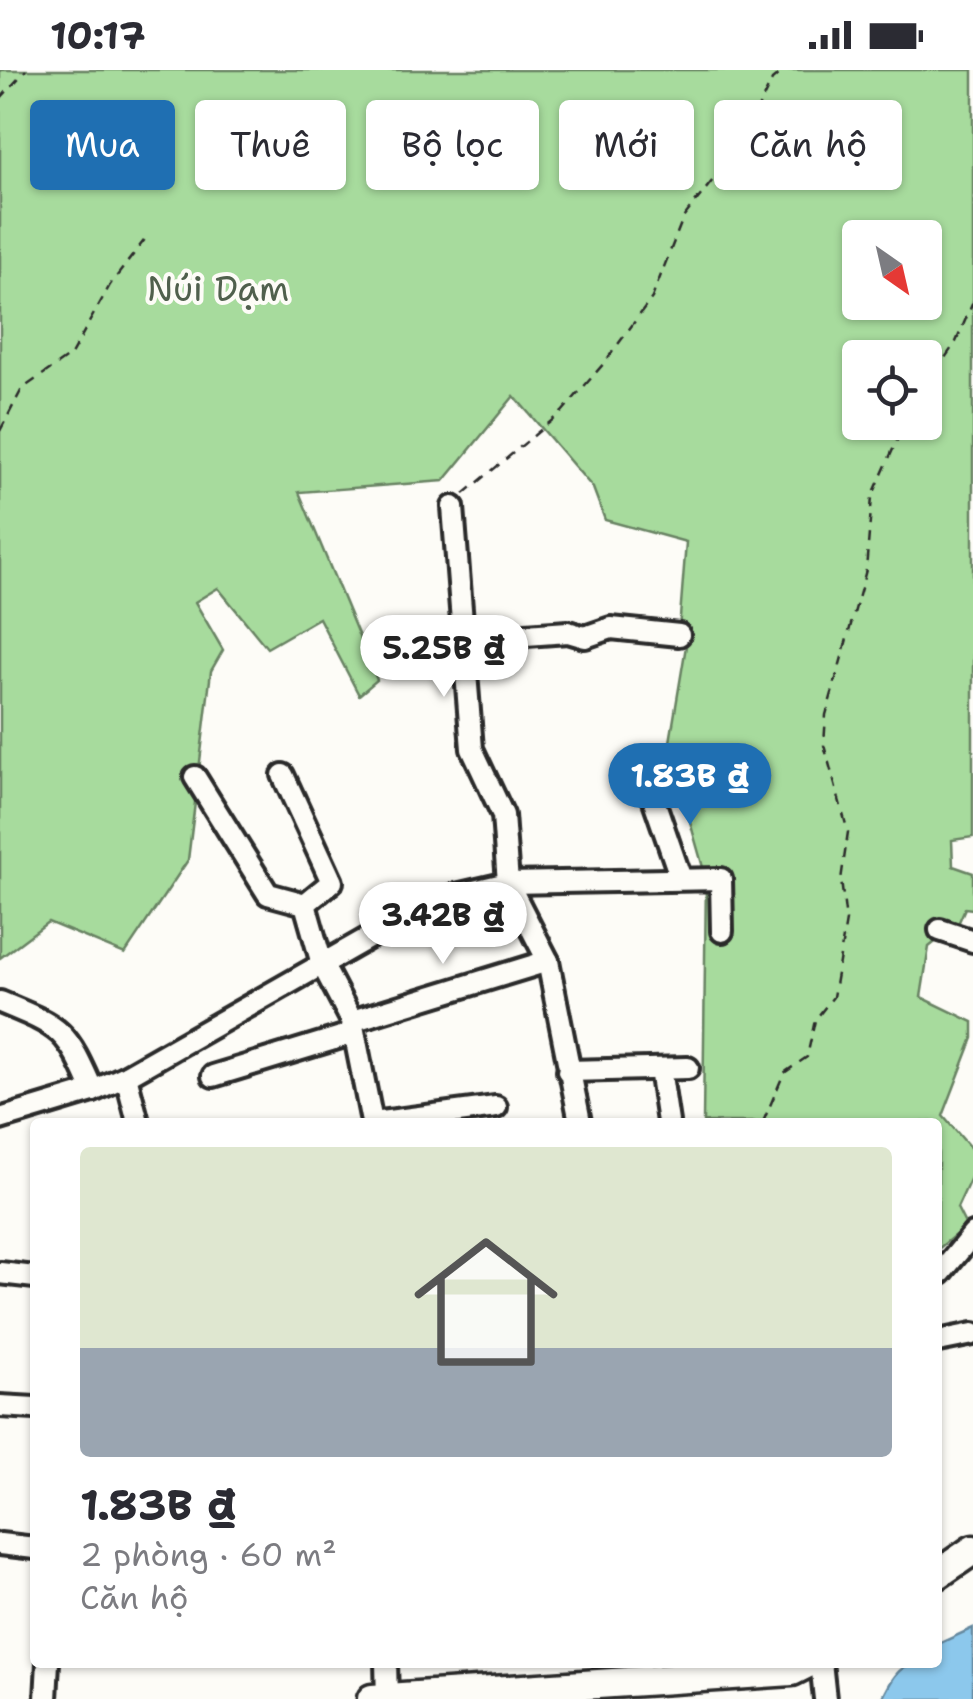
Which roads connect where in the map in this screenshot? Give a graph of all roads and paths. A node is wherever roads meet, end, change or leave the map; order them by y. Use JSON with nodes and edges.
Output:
{"nodes":[{"id":1,"x":26,"y":70,"type":"edge"},
{"id":2,"x":784,"y":70,"type":"edge"},
{"id":3,"x":0,"y":99,"type":"edge"},
{"id":4,"x":146,"y":238,"type":"dead end"},
{"id":5,"x":973,"y":302,"type":"edge"},
{"id":6,"x":942,"y":362,"type":"edge"},
{"id":7,"x":0,"y":431,"type":"edge"},
{"id":8,"x":897,"y":440,"type":"edge"},
{"id":9,"x":453,"y":506,"type":"joint"},
{"id":10,"x":680,"y":635,"type":"dead end"},
{"id":11,"x":466,"y":664,"type":"junction"},
{"id":12,"x":283,"y":776,"type":"dead end"},
{"id":13,"x":195,"y":778,"type":"dead end"},
{"id":14,"x":651,"y":792,"type":"dead end"},
{"id":15,"x":681,"y":879,"type":"junction"},
{"id":16,"x":508,"y":883,"type":"junction"},
{"id":17,"x":306,"y":904,"type":"junction"},
{"id":18,"x":940,"y":930,"type":"dead end"},
{"id":19,"x":722,"y":931,"type":"dead end"},
{"id":20,"x":973,"y":941,"type":"edge"},
{"id":21,"x":548,"y":961,"type":"junction"},
{"id":22,"x":322,"y":964,"type":"junction"},
{"id":23,"x":0,"y":1002,"type":"edge"},
{"id":24,"x":353,"y":1027,"type":"junction"},
{"id":25,"x":688,"y":1068,"type":"dead end"},
{"id":26,"x":660,"y":1069,"type":"junction"},
{"id":27,"x":568,"y":1071,"type":"junction"},
{"id":28,"x":126,"y":1076,"type":"junction"},
{"id":29,"x":213,"y":1076,"type":"dead end"},
{"id":30,"x":93,"y":1091,"type":"junction"},
{"id":31,"x":496,"y":1106,"type":"dead end"},
{"id":32,"x":137,"y":1118,"type":"edge"},
{"id":33,"x":371,"y":1118,"type":"edge"},
{"id":34,"x":410,"y":1118,"type":"edge"},
{"id":35,"x":579,"y":1118,"type":"edge"},
{"id":36,"x":667,"y":1118,"type":"edge"},
{"id":37,"x":764,"y":1118,"type":"edge"},
{"id":38,"x":0,"y":1119,"type":"edge"},
{"id":39,"x":973,"y":1234,"type":"edge"},
{"id":40,"x":942,"y":1271,"type":"edge"},
{"id":41,"x":0,"y":1273,"type":"edge"},
{"id":42,"x":30,"y":1276,"type":"edge"},
{"id":43,"x":971,"y":1339,"type":"edge"},
{"id":44,"x":942,"y":1342,"type":"edge"},
{"id":45,"x":0,"y":1406,"type":"edge"},
{"id":46,"x":30,"y":1408,"type":"edge"},
{"id":47,"x":0,"y":1544,"type":"edge"},
{"id":48,"x":30,"y":1547,"type":"edge"},
{"id":49,"x":973,"y":1550,"type":"edge"},
{"id":50,"x":942,"y":1571,"type":"edge"},
{"id":51,"x":48,"y":1668,"type":"edge"},
{"id":52,"x":386,"y":1668,"type":"edge"},
{"id":53,"x":799,"y":1668,"type":"edge"},
{"id":54,"x":821,"y":1668,"type":"edge"},
{"id":55,"x":615,"y":1672,"type":"edge"},
{"id":56,"x":46,"y":1699,"type":"edge"},
{"id":57,"x":372,"y":1699,"type":"edge"},
{"id":58,"x":387,"y":1699,"type":"edge"},
{"id":59,"x":825,"y":1699,"type":"edge"}],
"edges":[{"from":1,"to":3,"type":"path"},
{"from":2,"to":9,"type":"path"},
{"from":4,"to":7,"type":"path"},
{"from":5,"to":6,"type":"path"},
{"from":8,"to":37,"type":"path"},
{"from":9,"to":11,"type":"street"},
{"from":10,"to":11,"type":"street"},
{"from":11,"to":16,"type":"street"},
{"from":12,"to":17,"type":"street"},
{"from":13,"to":17,"type":"street"},
{"from":14,"to":15,"type":"street"},
{"from":15,"to":16,"type":"street"},
{"from":15,"to":19,"type":"street"},
{"from":16,"to":21,"type":"street"},
{"from":16,"to":22,"type":"street"},
{"from":17,"to":22,"type":"street"},
{"from":18,"to":20,"type":"street"},
{"from":21,"to":24,"type":"street"},
{"from":21,"to":27,"type":"street"},
{"from":22,"to":24,"type":"street"},
{"from":22,"to":28,"type":"street"},
{"from":23,"to":30,"type":"street"},
{"from":24,"to":29,"type":"street"},
{"from":24,"to":33,"type":"street"},
{"from":25,"to":26,"type":"street"},
{"from":26,"to":27,"type":"street"},
{"from":26,"to":36,"type":"street"},
{"from":27,"to":35,"type":"street"},
{"from":28,"to":30,"type":"street"},
{"from":28,"to":32,"type":"street"},
{"from":30,"to":38,"type":"street"},
{"from":31,"to":34,"type":"street"},
{"from":39,"to":40,"type":"street"},
{"from":41,"to":42,"type":"street"},
{"from":43,"to":44,"type":"street"},
{"from":45,"to":46,"type":"street"},
{"from":47,"to":48,"type":"street"},
{"from":49,"to":50,"type":"main road"},
{"from":51,"to":56,"type":"street"},
{"from":52,"to":58,"type":"street"},
{"from":53,"to":55,"type":"main road"},
{"from":54,"to":59,"type":"street"},
{"from":55,"to":58,"type":"main road"},
{"from":57,"to":58,"type":"main road"}]}
